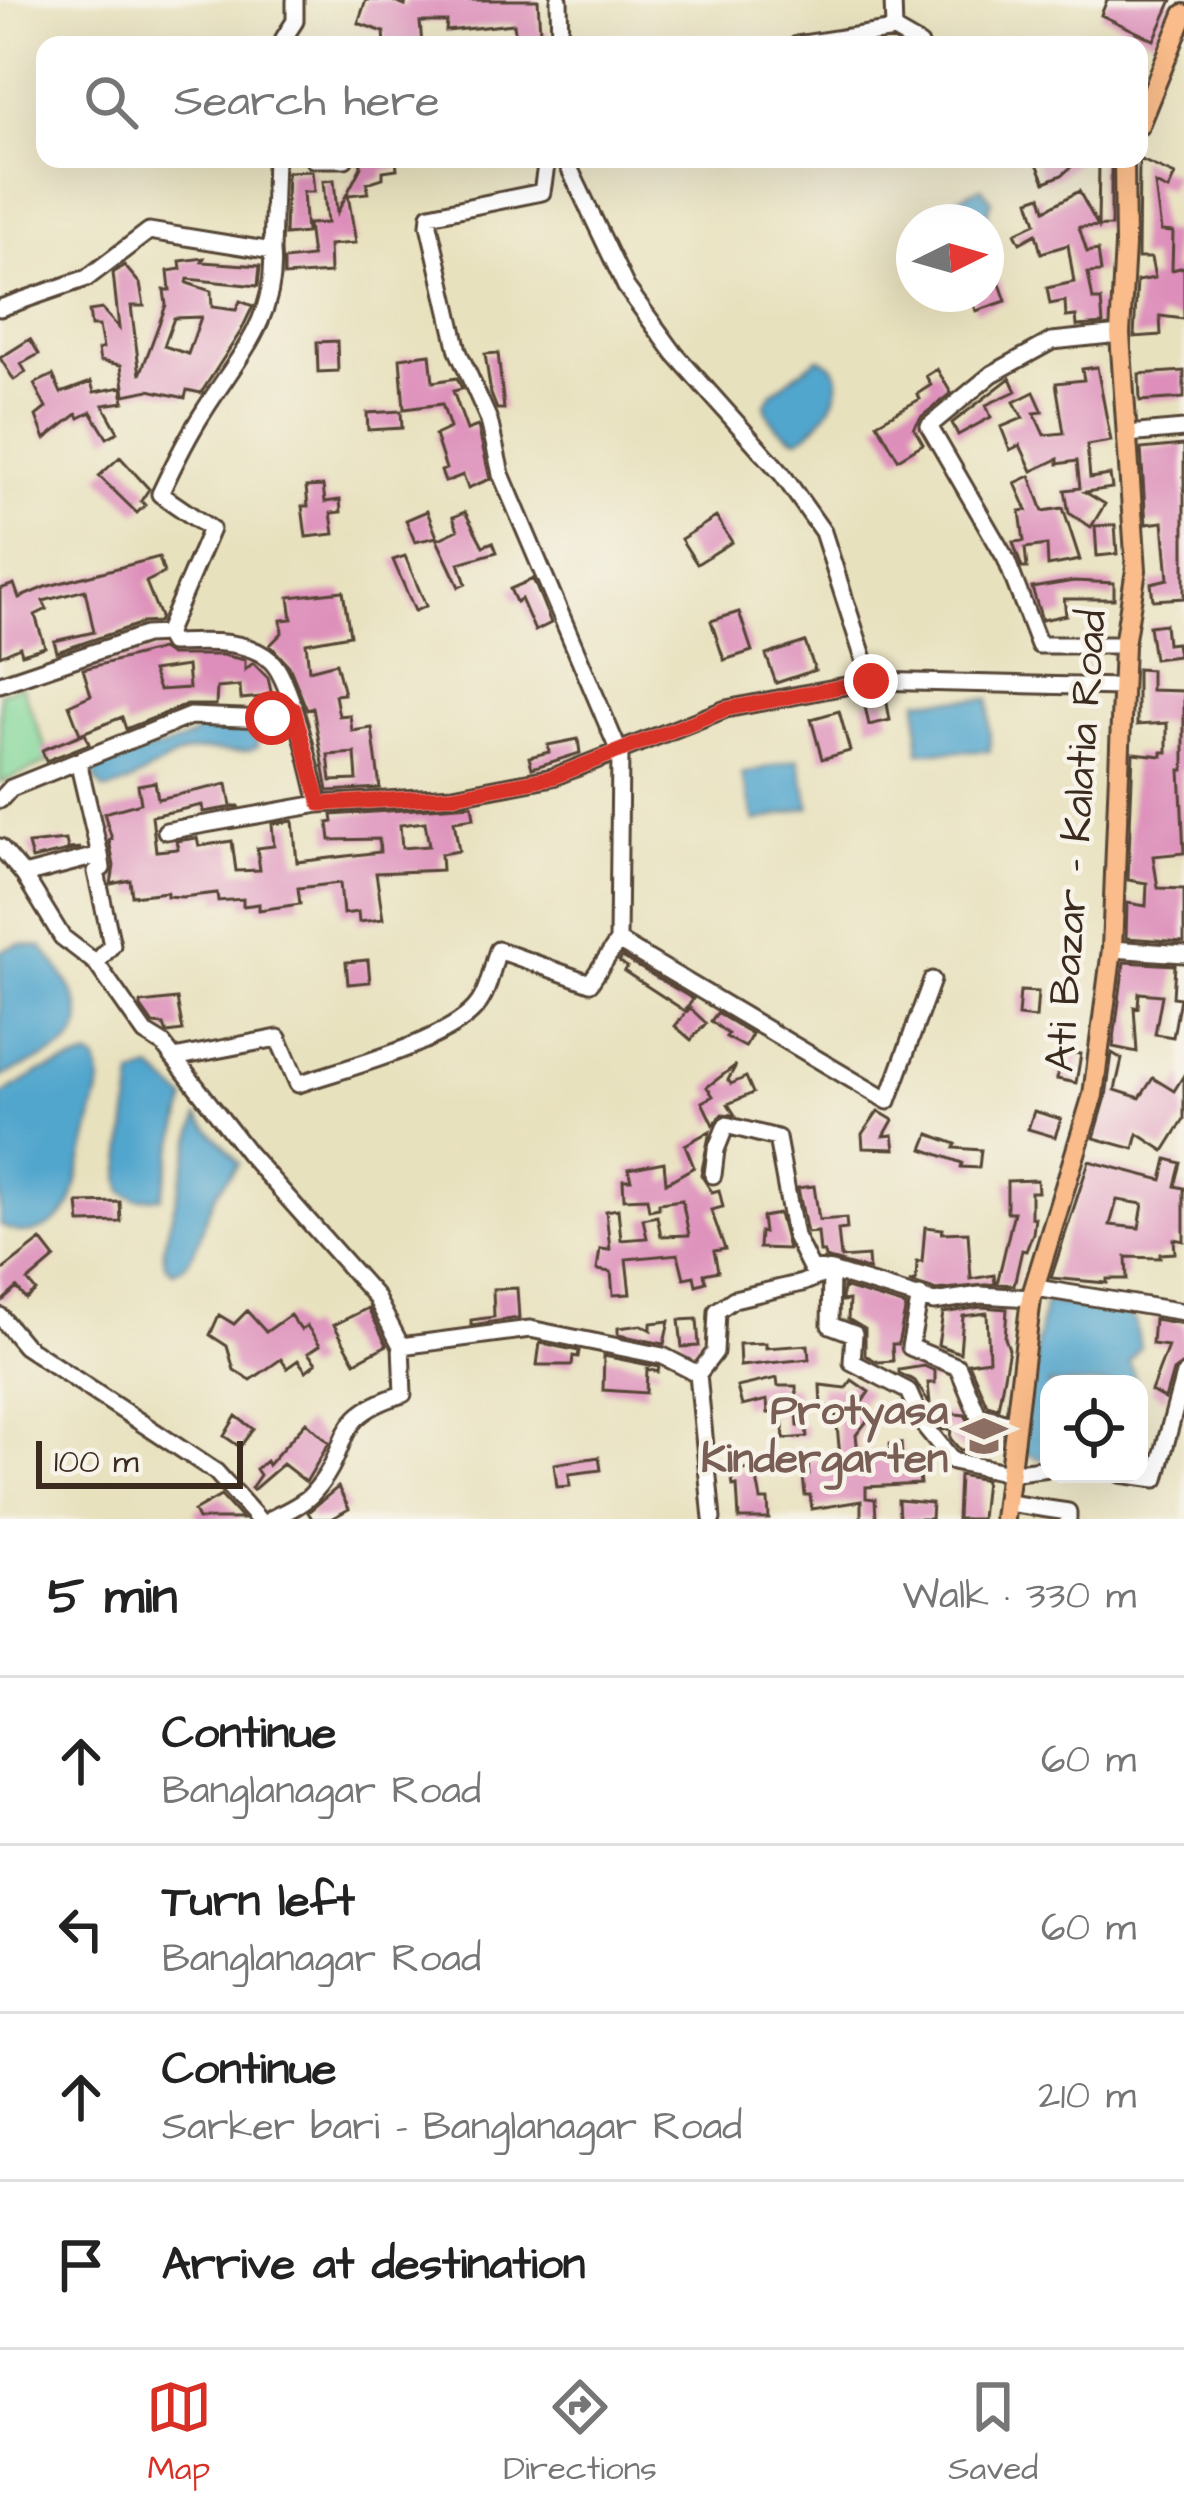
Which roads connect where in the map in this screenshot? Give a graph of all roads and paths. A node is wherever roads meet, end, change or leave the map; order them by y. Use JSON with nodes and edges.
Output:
{"nodes":[{"id":1,"x":295,"y":0,"type":"edge"},
{"id":2,"x":559,"y":0,"type":"edge"},
{"id":3,"x":893,"y":0,"type":"edge"},
{"id":4,"x":1184,"y":14,"type":"edge"},
{"id":5,"x":894,"y":30,"type":"junction"},
{"id":6,"x":285,"y":36,"type":"edge"},
{"id":7,"x":560,"y":36,"type":"edge"},
{"id":8,"x":855,"y":36,"type":"edge"},
{"id":9,"x":904,"y":36,"type":"edge"},
{"id":10,"x":1148,"y":106,"type":"edge"},
{"id":11,"x":275,"y":168,"type":"edge"},
{"id":12,"x":546,"y":168,"type":"edge"},
{"id":13,"x":569,"y":168,"type":"edge"},
{"id":14,"x":1122,"y":168,"type":"edge"},
{"id":15,"x":272,"y":251,"type":"junction"},
{"id":16,"x":0,"y":308,"type":"edge"},
{"id":17,"x":1120,"y":334,"type":"junction"},
{"id":18,"x":1184,"y":429,"type":"edge"},
{"id":19,"x":1127,"y":434,"type":"junction"},
{"id":20,"x":166,"y":634,"type":"junction"},
{"id":21,"x":1124,"y":645,"type":"junction"},
{"id":22,"x":871,"y":681,"type":"junction"},
{"id":23,"x":0,"y":684,"type":"edge"},
{"id":24,"x":1121,"y":687,"type":"junction"},
{"id":25,"x":294,"y":709,"type":"junction"},
{"id":26,"x":620,"y":754,"type":"junction"},
{"id":27,"x":78,"y":761,"type":"junction"},
{"id":28,"x":0,"y":800,"type":"edge"},
{"id":29,"x":320,"y":804,"type":"junction"},
{"id":30,"x":166,"y":831,"type":"dead end"},
{"id":31,"x":0,"y":848,"type":"edge"},
{"id":32,"x":100,"y":855,"type":"junction"},
{"id":33,"x":24,"y":874,"type":"junction"},
{"id":34,"x":618,"y":940,"type":"junction"},
{"id":35,"x":1112,"y":949,"type":"junction"},
{"id":36,"x":1184,"y":954,"type":"edge"},
{"id":37,"x":96,"y":963,"type":"junction"},
{"id":38,"x":932,"y":980,"type":"dead end"},
{"id":39,"x":174,"y":1058,"type":"junction"},
{"id":40,"x":713,"y":1175,"type":"dead end"},
{"id":41,"x":832,"y":1271,"type":"junction"},
{"id":42,"x":1034,"y":1293,"type":"junction"},
{"id":43,"x":920,"y":1296,"type":"junction"},
{"id":44,"x":1184,"y":1312,"type":"edge"},
{"id":45,"x":0,"y":1316,"type":"edge"},
{"id":46,"x":401,"y":1346,"type":"junction"},
{"id":47,"x":698,"y":1374,"type":"junction"},
{"id":48,"x":1184,"y":1376,"type":"edge"},
{"id":49,"x":1015,"y":1425,"type":"junction"},
{"id":50,"x":1040,"y":1469,"type":"edge"},
{"id":51,"x":1009,"y":1473,"type":"junction"},
{"id":52,"x":1148,"y":1477,"type":"edge"},
{"id":53,"x":1006,"y":1511,"type":"edge"},
{"id":54,"x":250,"y":1516,"type":"edge"},
{"id":55,"x":272,"y":1519,"type":"edge"},
{"id":56,"x":712,"y":1519,"type":"edge"},
{"id":57,"x":1068,"y":1519,"type":"edge"}],
"edges":[{"from":1,"to":6,"type":"street"},
{"from":2,"to":7,"type":"street"},
{"from":3,"to":5,"type":"street"},
{"from":4,"to":10,"type":"main road"},
{"from":5,"to":8,"type":"street"},
{"from":5,"to":9,"type":"street"},
{"from":11,"to":15,"type":"street"},
{"from":12,"to":26,"type":"street"},
{"from":13,"to":22,"type":"street"},
{"from":14,"to":17,"type":"main road","name":"Ati Bazar - Kalatia Road"},
{"from":15,"to":16,"type":"street"},
{"from":15,"to":20,"type":"street"},
{"from":17,"to":19,"type":"main road","name":"Ati Bazar - Kalatia Road"},
{"from":17,"to":21,"type":"street"},
{"from":18,"to":19,"type":"street"},
{"from":19,"to":21,"type":"main road","name":"Ati Bazar - Kalatia Road"},
{"from":20,"to":23,"type":"street"},
{"from":20,"to":25,"type":"street"},
{"from":21,"to":24,"type":"main road","name":"Ati Bazar - Kalatia Road"},
{"from":22,"to":24,"type":"street"},
{"from":22,"to":26,"type":"street"},
{"from":24,"to":35,"type":"main road","name":"Ati Bazar - Kalatia Road"},
{"from":25,"to":27,"type":"street"},
{"from":25,"to":29,"type":"street"},
{"from":26,"to":29,"type":"street"},
{"from":26,"to":34,"type":"street"},
{"from":27,"to":28,"type":"street"},
{"from":27,"to":32,"type":"street"},
{"from":29,"to":30,"type":"street"},
{"from":31,"to":33,"type":"street"},
{"from":32,"to":33,"type":"street"},
{"from":32,"to":37,"type":"street"},
{"from":33,"to":37,"type":"street"},
{"from":34,"to":38,"type":"street"},
{"from":34,"to":39,"type":"street"},
{"from":35,"to":36,"type":"street"},
{"from":35,"to":42,"type":"main road","name":"Ati Bazar - Kalatia Road"},
{"from":37,"to":39,"type":"street"},
{"from":39,"to":46,"type":"street"},
{"from":40,"to":41,"type":"street"},
{"from":41,"to":43,"type":"street"},
{"from":41,"to":47,"type":"street"},
{"from":41,"to":51,"type":"street"},
{"from":42,"to":43,"type":"street"},
{"from":42,"to":44,"type":"street"},
{"from":42,"to":49,"type":"main road","name":"Ati Bazar - Kalatia Road"},
{"from":43,"to":49,"type":"street"},
{"from":45,"to":54,"type":"street"},
{"from":46,"to":47,"type":"street"},
{"from":46,"to":55,"type":"street"},
{"from":47,"to":56,"type":"street"},
{"from":48,"to":52,"type":"street"},
{"from":49,"to":51,"type":"main road","name":"Ati Bazar - Kalatia Road"},
{"from":50,"to":51,"type":"street"},
{"from":51,"to":53,"type":"main road","name":"Ati Bazar - Kalatia Road"},
{"from":53,"to":57,"type":"street"}]}
